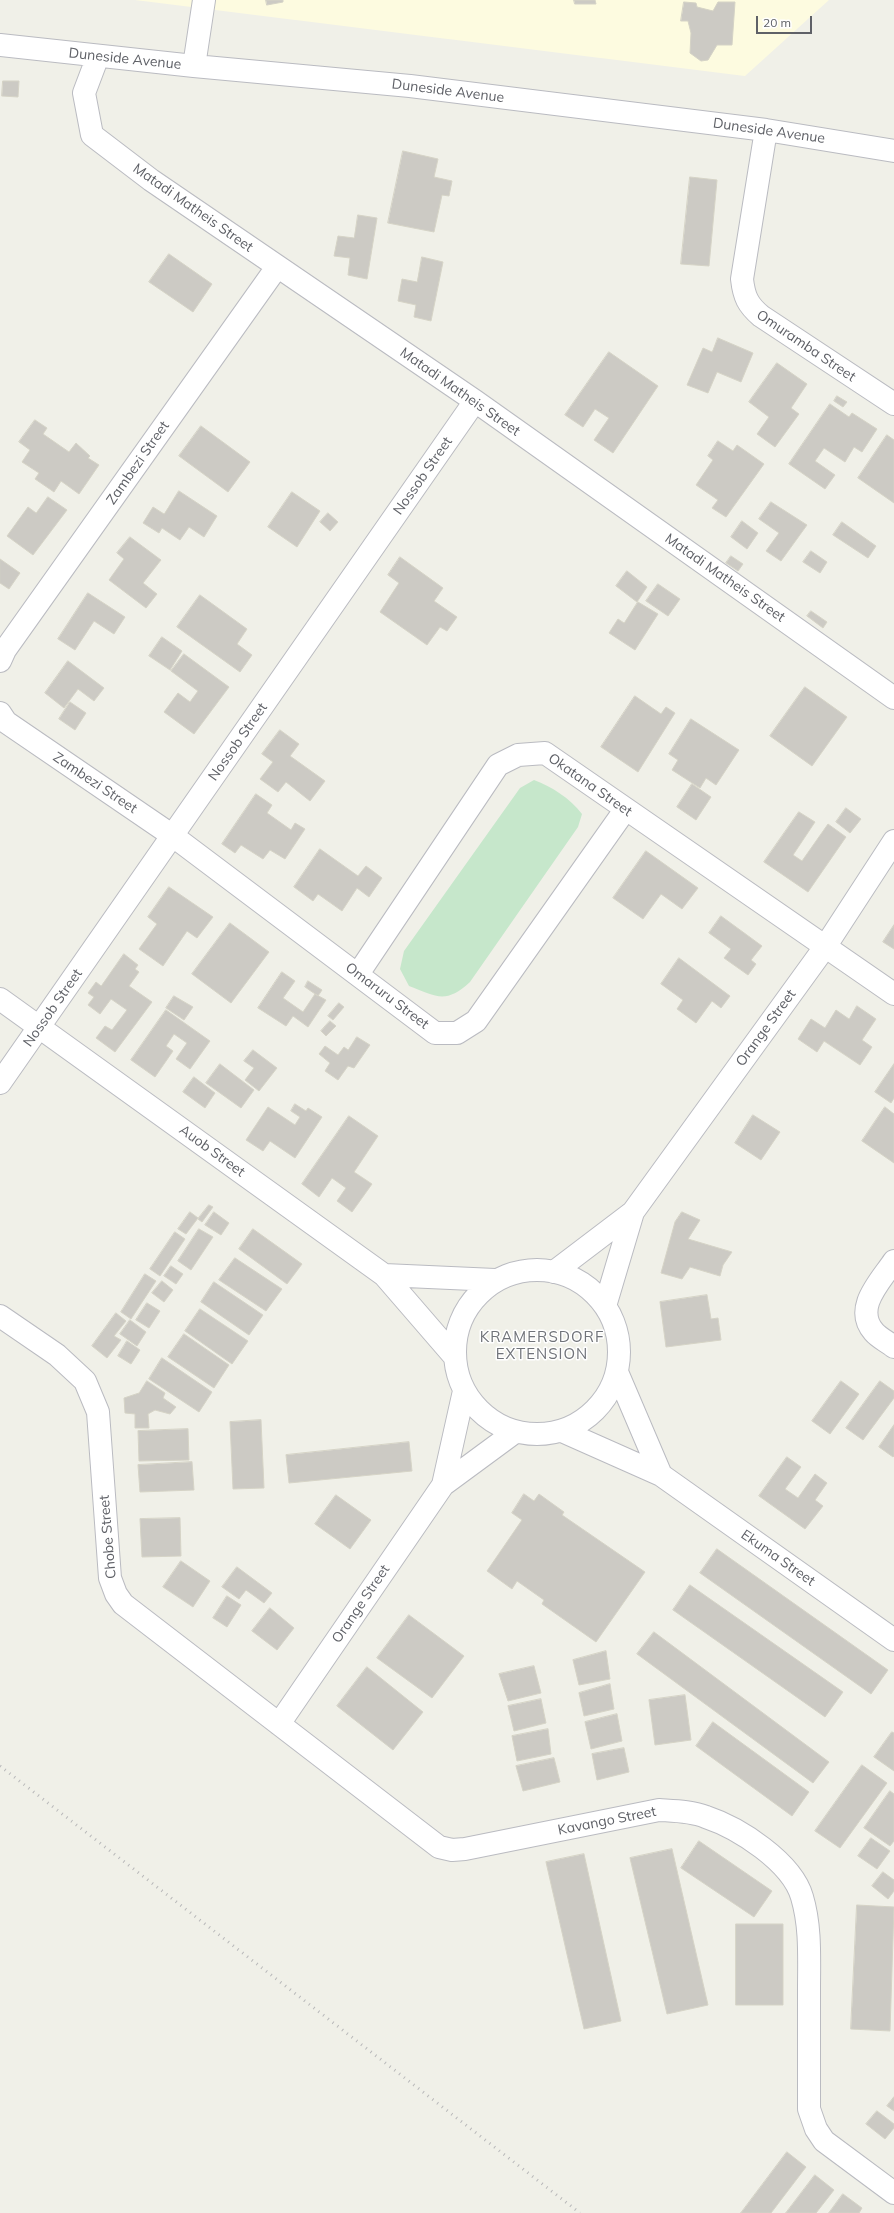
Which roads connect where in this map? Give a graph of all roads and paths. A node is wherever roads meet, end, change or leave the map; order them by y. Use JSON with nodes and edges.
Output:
{"nodes":[{"id":1,"x":204,"y":0,"type":"edge"},
{"id":2,"x":0,"y":44,"type":"edge"},
{"id":3,"x":98,"y":56,"type":"junction"},
{"id":4,"x":194,"y":66,"type":"junction"},
{"id":5,"x":766,"y":130,"type":"junction"},
{"id":6,"x":894,"y":151,"type":"edge"},
{"id":7,"x":277,"y":267,"type":"junction"},
{"id":8,"x":475,"y":401,"type":"junction"},
{"id":9,"x":894,"y":404,"type":"edge"},
{"id":10,"x":0,"y":661,"type":"edge"},
{"id":11,"x":894,"y":698,"type":"edge"},
{"id":12,"x":0,"y":713,"type":"edge"},
{"id":13,"x":625,"y":810,"type":"junction"},
{"id":14,"x":173,"y":836,"type":"junction"},
{"id":15,"x":894,"y":841,"type":"edge"},
{"id":16,"x":825,"y":946,"type":"junction"},
{"id":17,"x":358,"y":974,"type":"junction"},
{"id":18,"x":894,"y":994,"type":"edge"},
{"id":19,"x":0,"y":999,"type":"edge"},
{"id":20,"x":40,"y":1028,"type":"junction"},
{"id":21,"x":0,"y":1083,"type":"edge"},
{"id":22,"x":633,"y":1212,"type":"junction"},
{"id":23,"x":894,"y":1261,"type":"edge"},
{"id":24,"x":554,"y":1272,"type":"junction"},
{"id":25,"x":384,"y":1275,"type":"junction"},
{"id":26,"x":495,"y":1280,"type":"junction"},
{"id":27,"x":605,"y":1306,"type":"junction"},
{"id":28,"x":0,"y":1316,"type":"edge"},
{"id":29,"x":894,"y":1347,"type":"edge"},
{"id":30,"x":454,"y":1356,"type":"junction"},
{"id":31,"x":617,"y":1372,"type":"junction"},
{"id":32,"x":464,"y":1391,"type":"junction"},
{"id":33,"x":562,"y":1431,"type":"junction"},
{"id":34,"x":515,"y":1432,"type":"junction"},
{"id":35,"x":661,"y":1475,"type":"junction"},
{"id":36,"x":443,"y":1484,"type":"junction"},
{"id":37,"x":894,"y":1640,"type":"edge"},
{"id":38,"x":279,"y":1724,"type":"junction"},
{"id":39,"x":894,"y":2193,"type":"edge"}],
"edges":[{"from":1,"to":4,"type":"street"},
{"from":2,"to":3,"type":"street","name":"Duneside Avenue"},
{"from":3,"to":4,"type":"street","name":"Duneside Avenue"},
{"from":3,"to":7,"type":"street","name":"Matadi Matheis Street"},
{"from":4,"to":5,"type":"street","name":"Duneside Avenue"},
{"from":5,"to":6,"type":"street","name":"Duneside Avenue"},
{"from":5,"to":9,"type":"street","name":"Omuramba Street"},
{"from":7,"to":8,"type":"street","name":"Matadi Matheis Street"},
{"from":7,"to":10,"type":"street","name":"Zambezi Street"},
{"from":8,"to":11,"type":"street","name":"Matadi Matheis Street"},
{"from":8,"to":14,"type":"street","name":"Nossob Street"},
{"from":12,"to":14,"type":"street","name":"Zambezi Street"},
{"from":13,"to":16,"type":"street","name":"Okatana Street"},
{"from":13,"to":17,"type":"street","name":"Okatana Street"},
{"from":13,"to":17,"type":"street","name":"Omaruru Street"},
{"from":14,"to":17,"type":"street","name":"Omaruru Street"},
{"from":14,"to":20,"type":"street","name":"Nossob Street"},
{"from":15,"to":16,"type":"street","name":"Orange Street"},
{"from":16,"to":18,"type":"street","name":"Okatana Street"},
{"from":16,"to":22,"type":"street","name":"Orange Street"},
{"from":19,"to":20,"type":"street","name":"Auob Street"},
{"from":20,"to":21,"type":"street","name":"Nossob Street"},
{"from":20,"to":25,"type":"street","name":"Auob Street"},
{"from":22,"to":24,"type":"street","name":"Orange Street"},
{"from":22,"to":27,"type":"street","name":"Orange Street"},
{"from":23,"to":29,"type":"street"},
{"from":24,"to":26,"type":"street"},
{"from":24,"to":27,"type":"street"},
{"from":25,"to":26,"type":"street"},
{"from":25,"to":30,"type":"street","name":"Auob Street"},
{"from":26,"to":30,"type":"street"},
{"from":27,"to":31,"type":"street"},
{"from":28,"to":38,"type":"street","name":"Chobe Street"},
{"from":30,"to":32,"type":"street"},
{"from":31,"to":33,"type":"street"},
{"from":31,"to":35,"type":"street"},
{"from":32,"to":34,"type":"street"},
{"from":32,"to":36,"type":"street","name":"Orange Street"},
{"from":33,"to":34,"type":"street"},
{"from":33,"to":35,"type":"street","name":"Ekuma Street"},
{"from":34,"to":36,"type":"street","name":"Orange Street"},
{"from":35,"to":37,"type":"street","name":"Ekuma Street"},
{"from":36,"to":38,"type":"street","name":"Orange Street"},
{"from":38,"to":39,"type":"street","name":"Kavango Street"}]}
